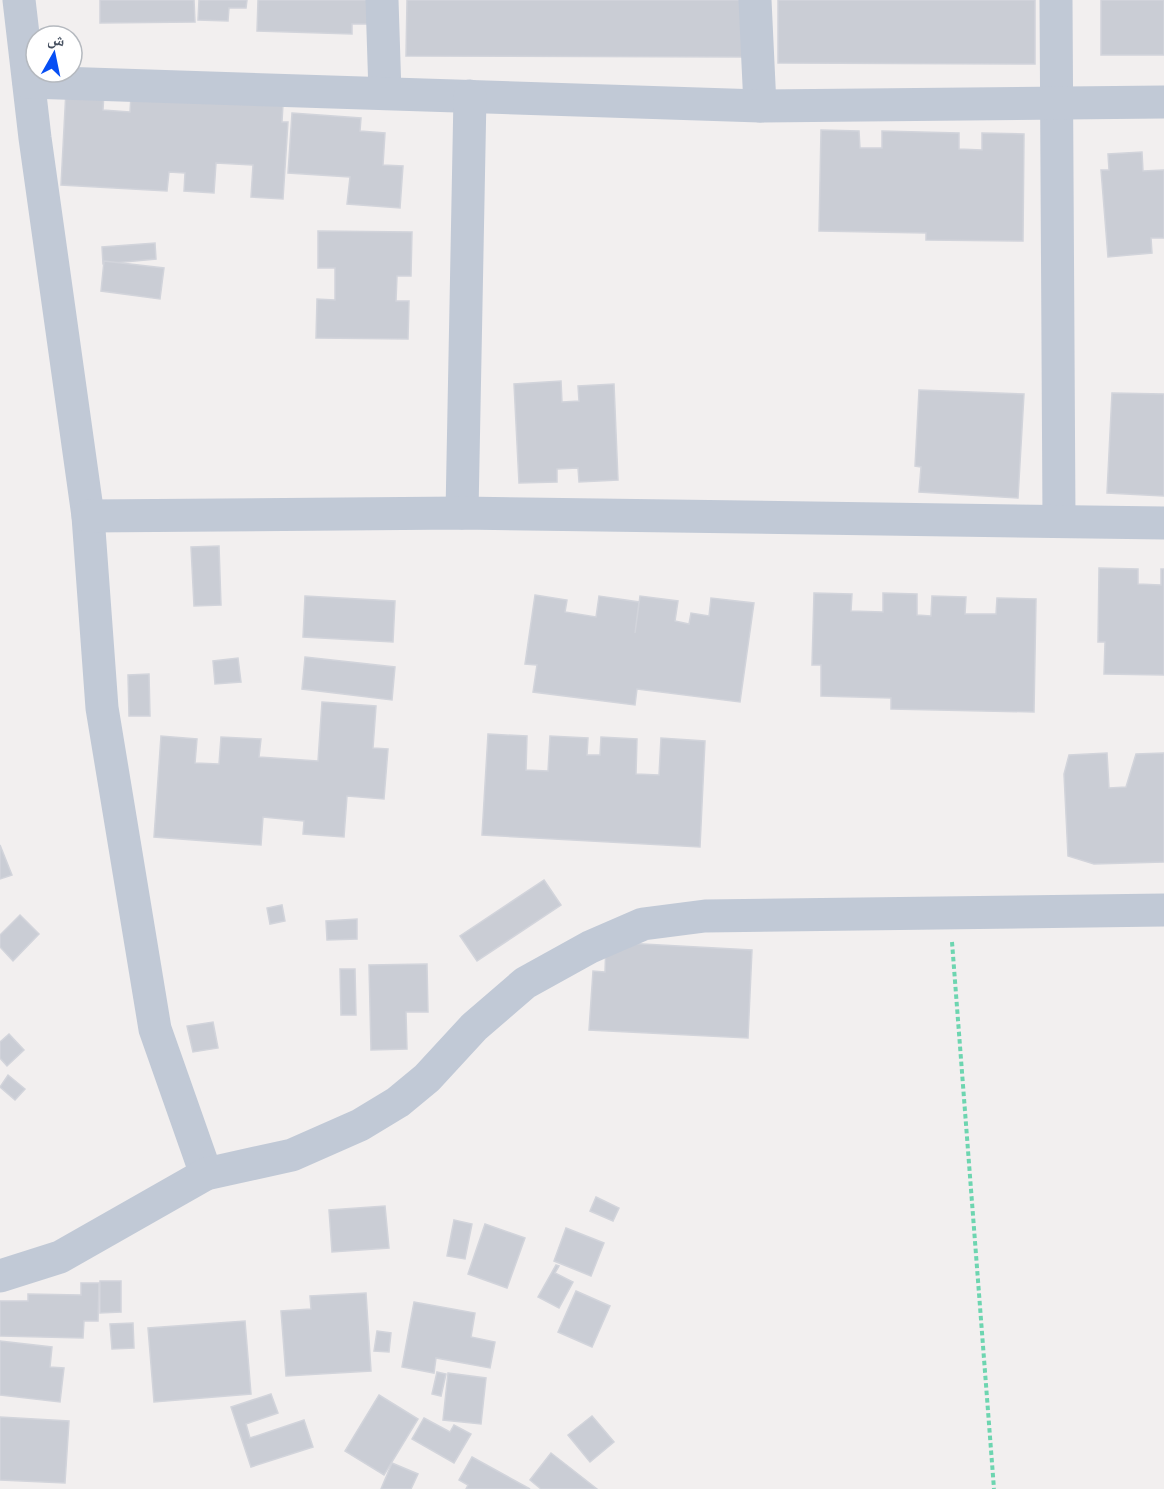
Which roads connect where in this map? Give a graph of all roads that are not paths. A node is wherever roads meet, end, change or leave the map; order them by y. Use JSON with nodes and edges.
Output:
{"nodes":[{"id":1,"x":19,"y":0,"type":"edge"},
{"id":2,"x":382,"y":0,"type":"edge"},
{"id":3,"x":755,"y":0,"type":"edge"},
{"id":4,"x":1056,"y":0,"type":"edge"},
{"id":5,"x":24,"y":41,"type":"edge"},
{"id":6,"x":29,"y":84,"type":"edge"},
{"id":7,"x":84,"y":84,"type":"edge"},
{"id":8,"x":384,"y":93,"type":"junction"},
{"id":9,"x":470,"y":96,"type":"junction"},
{"id":10,"x":1057,"y":101,"type":"junction"},
{"id":11,"x":1164,"y":102,"type":"edge"},
{"id":12,"x":760,"y":106,"type":"junction"},
{"id":13,"x":462,"y":513,"type":"junction"},
{"id":14,"x":88,"y":516,"type":"junction"},
{"id":15,"x":1059,"y":520,"type":"junction"},
{"id":16,"x":1164,"y":523,"type":"edge"},
{"id":17,"x":1164,"y":910,"type":"edge"},
{"id":18,"x":206,"y":1174,"type":"junction"},
{"id":19,"x":0,"y":1276,"type":"edge"}],
"edges":[{"from":1,"to":5,"type":"street"},
{"from":2,"to":8,"type":"street"},
{"from":3,"to":12,"type":"street"},
{"from":4,"to":10,"type":"street"},
{"from":6,"to":14,"type":"street"},
{"from":7,"to":8,"type":"street"},
{"from":8,"to":9,"type":"street"},
{"from":9,"to":12,"type":"street"},
{"from":9,"to":13,"type":"street"},
{"from":10,"to":11,"type":"street"},
{"from":10,"to":12,"type":"street"},
{"from":10,"to":15,"type":"street"},
{"from":13,"to":14,"type":"street"},
{"from":13,"to":15,"type":"street"},
{"from":14,"to":18,"type":"street"},
{"from":15,"to":16,"type":"street"},
{"from":17,"to":18,"type":"street"},
{"from":18,"to":19,"type":"street"}]}
